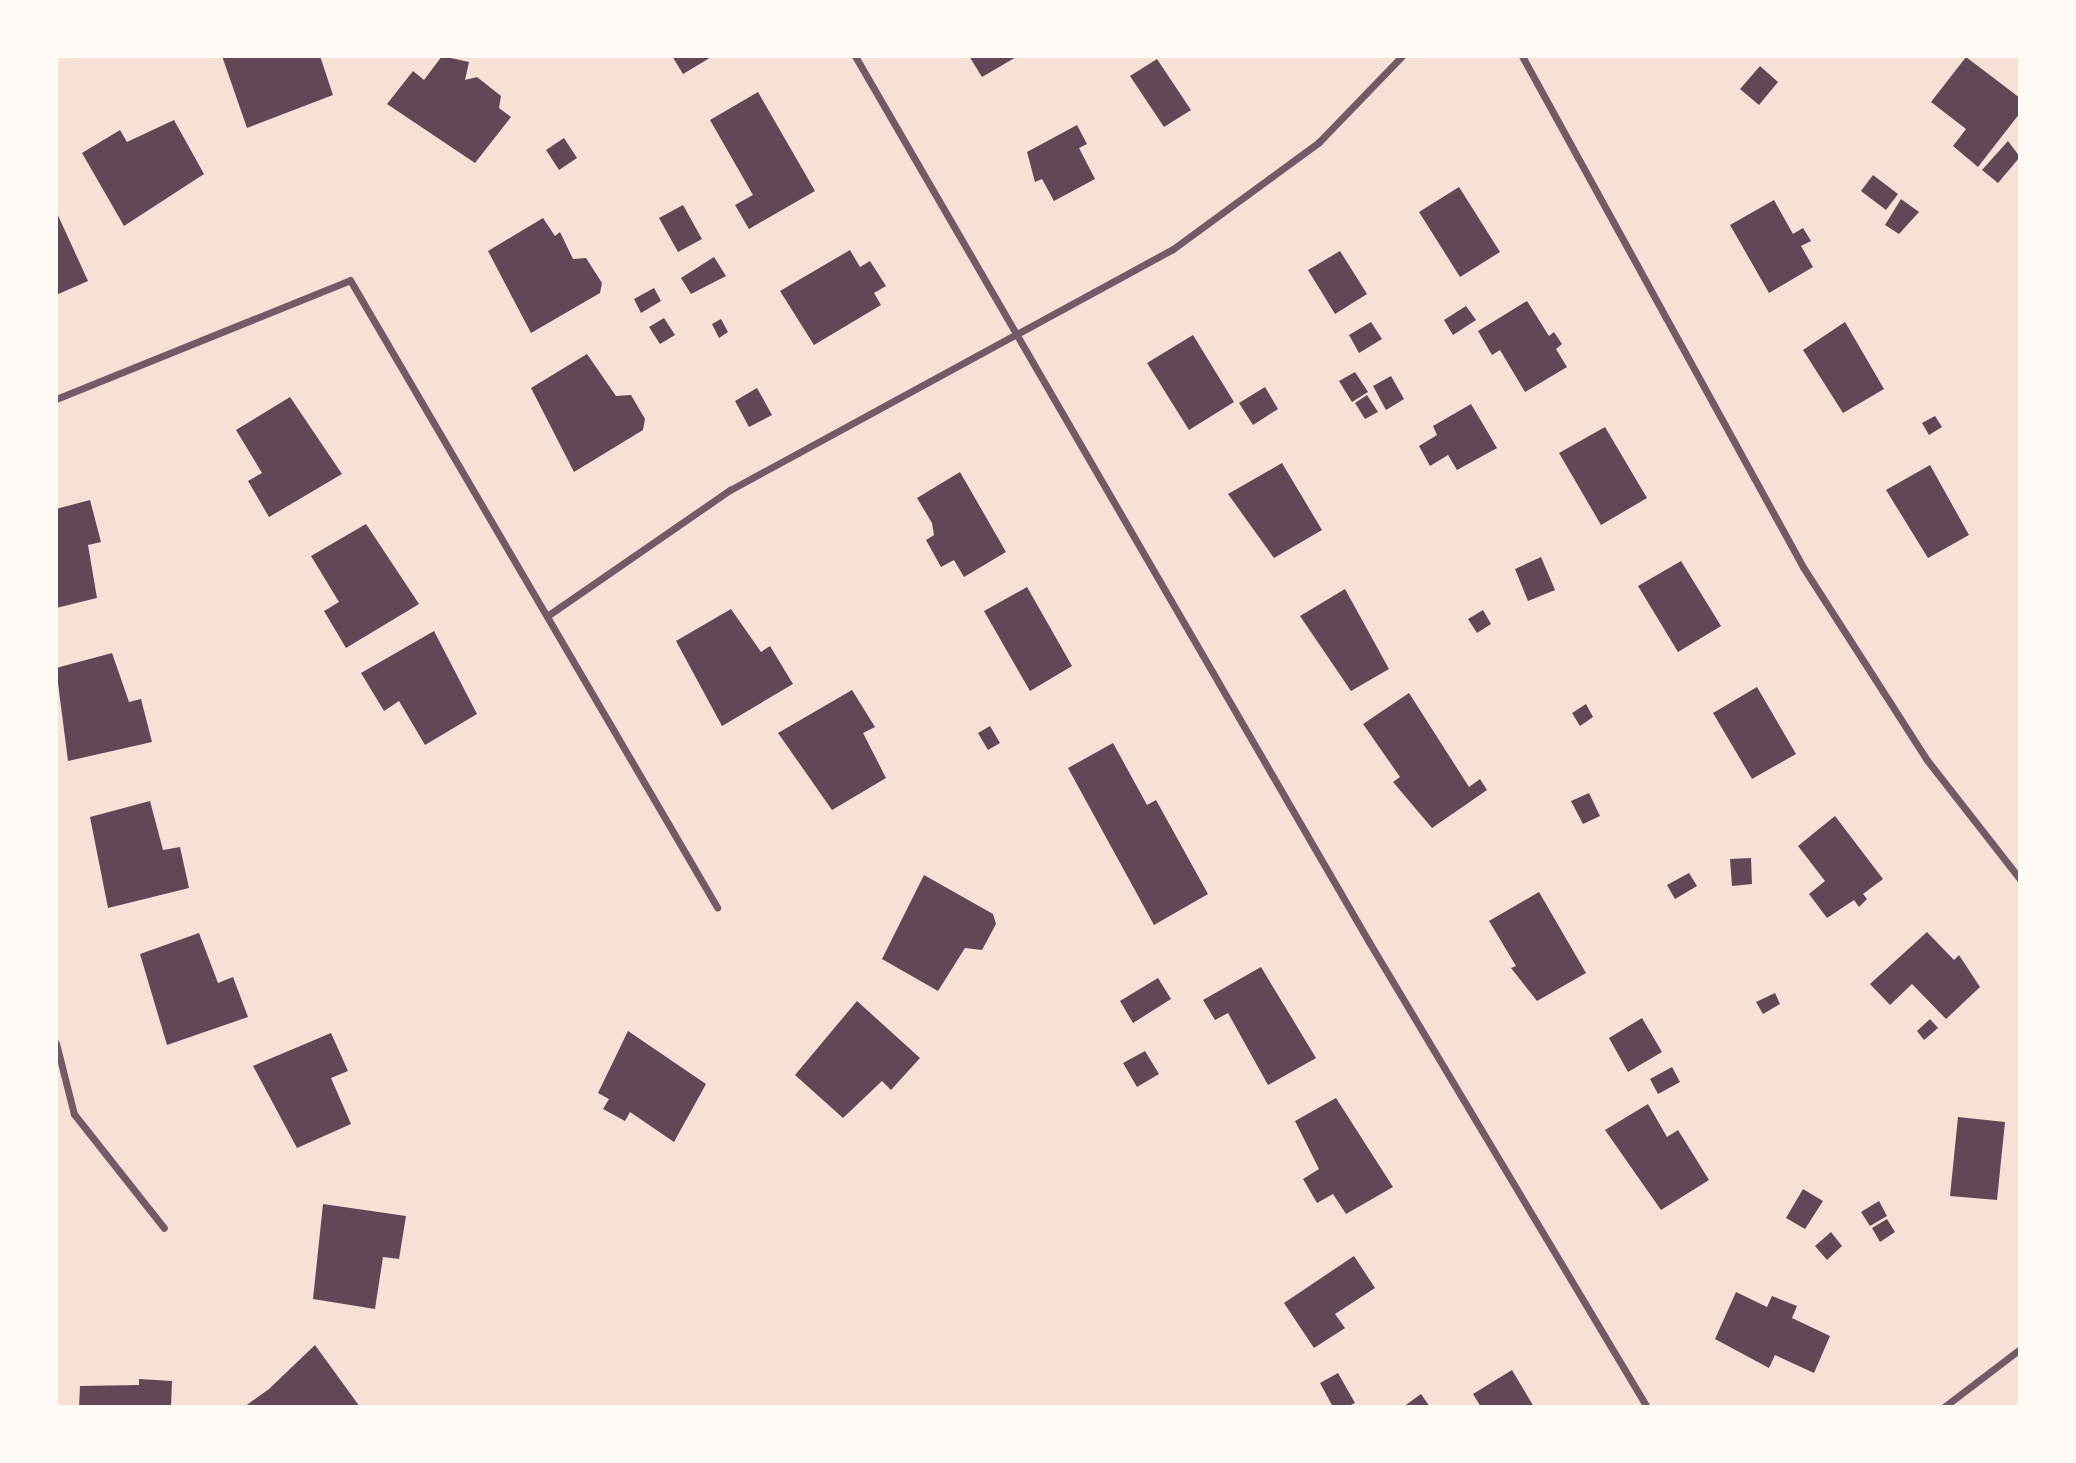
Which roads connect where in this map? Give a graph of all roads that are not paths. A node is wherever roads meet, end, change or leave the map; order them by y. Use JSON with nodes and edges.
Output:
{"nodes":[{"id":1,"x":855,"y":56,"type":"edge"},
{"id":2,"x":1402,"y":56,"type":"edge"},
{"id":3,"x":1522,"y":56,"type":"edge"},
{"id":4,"x":1018,"y":338,"type":"junction"},
{"id":5,"x":56,"y":399,"type":"edge"},
{"id":6,"x":550,"y":614,"type":"junction"},
{"id":7,"x":2020,"y":879,"type":"edge"},
{"id":8,"x":717,"y":907,"type":"dead end"},
{"id":9,"x":56,"y":1043,"type":"edge"},
{"id":10,"x":164,"y":1228,"type":"dead end"},
{"id":11,"x":2020,"y":1349,"type":"edge"},
{"id":12,"x":1647,"y":1407,"type":"edge"},
{"id":13,"x":1944,"y":1407,"type":"edge"}],
"edges":[{"from":1,"to":4,"type":"street"},
{"from":2,"to":4,"type":"street"},
{"from":3,"to":7,"type":"street"},
{"from":4,"to":6,"type":"street"},
{"from":4,"to":12,"type":"street"},
{"from":5,"to":6,"type":"street"},
{"from":6,"to":8,"type":"street"},
{"from":9,"to":10,"type":"street"},
{"from":11,"to":13,"type":"street"}]}
